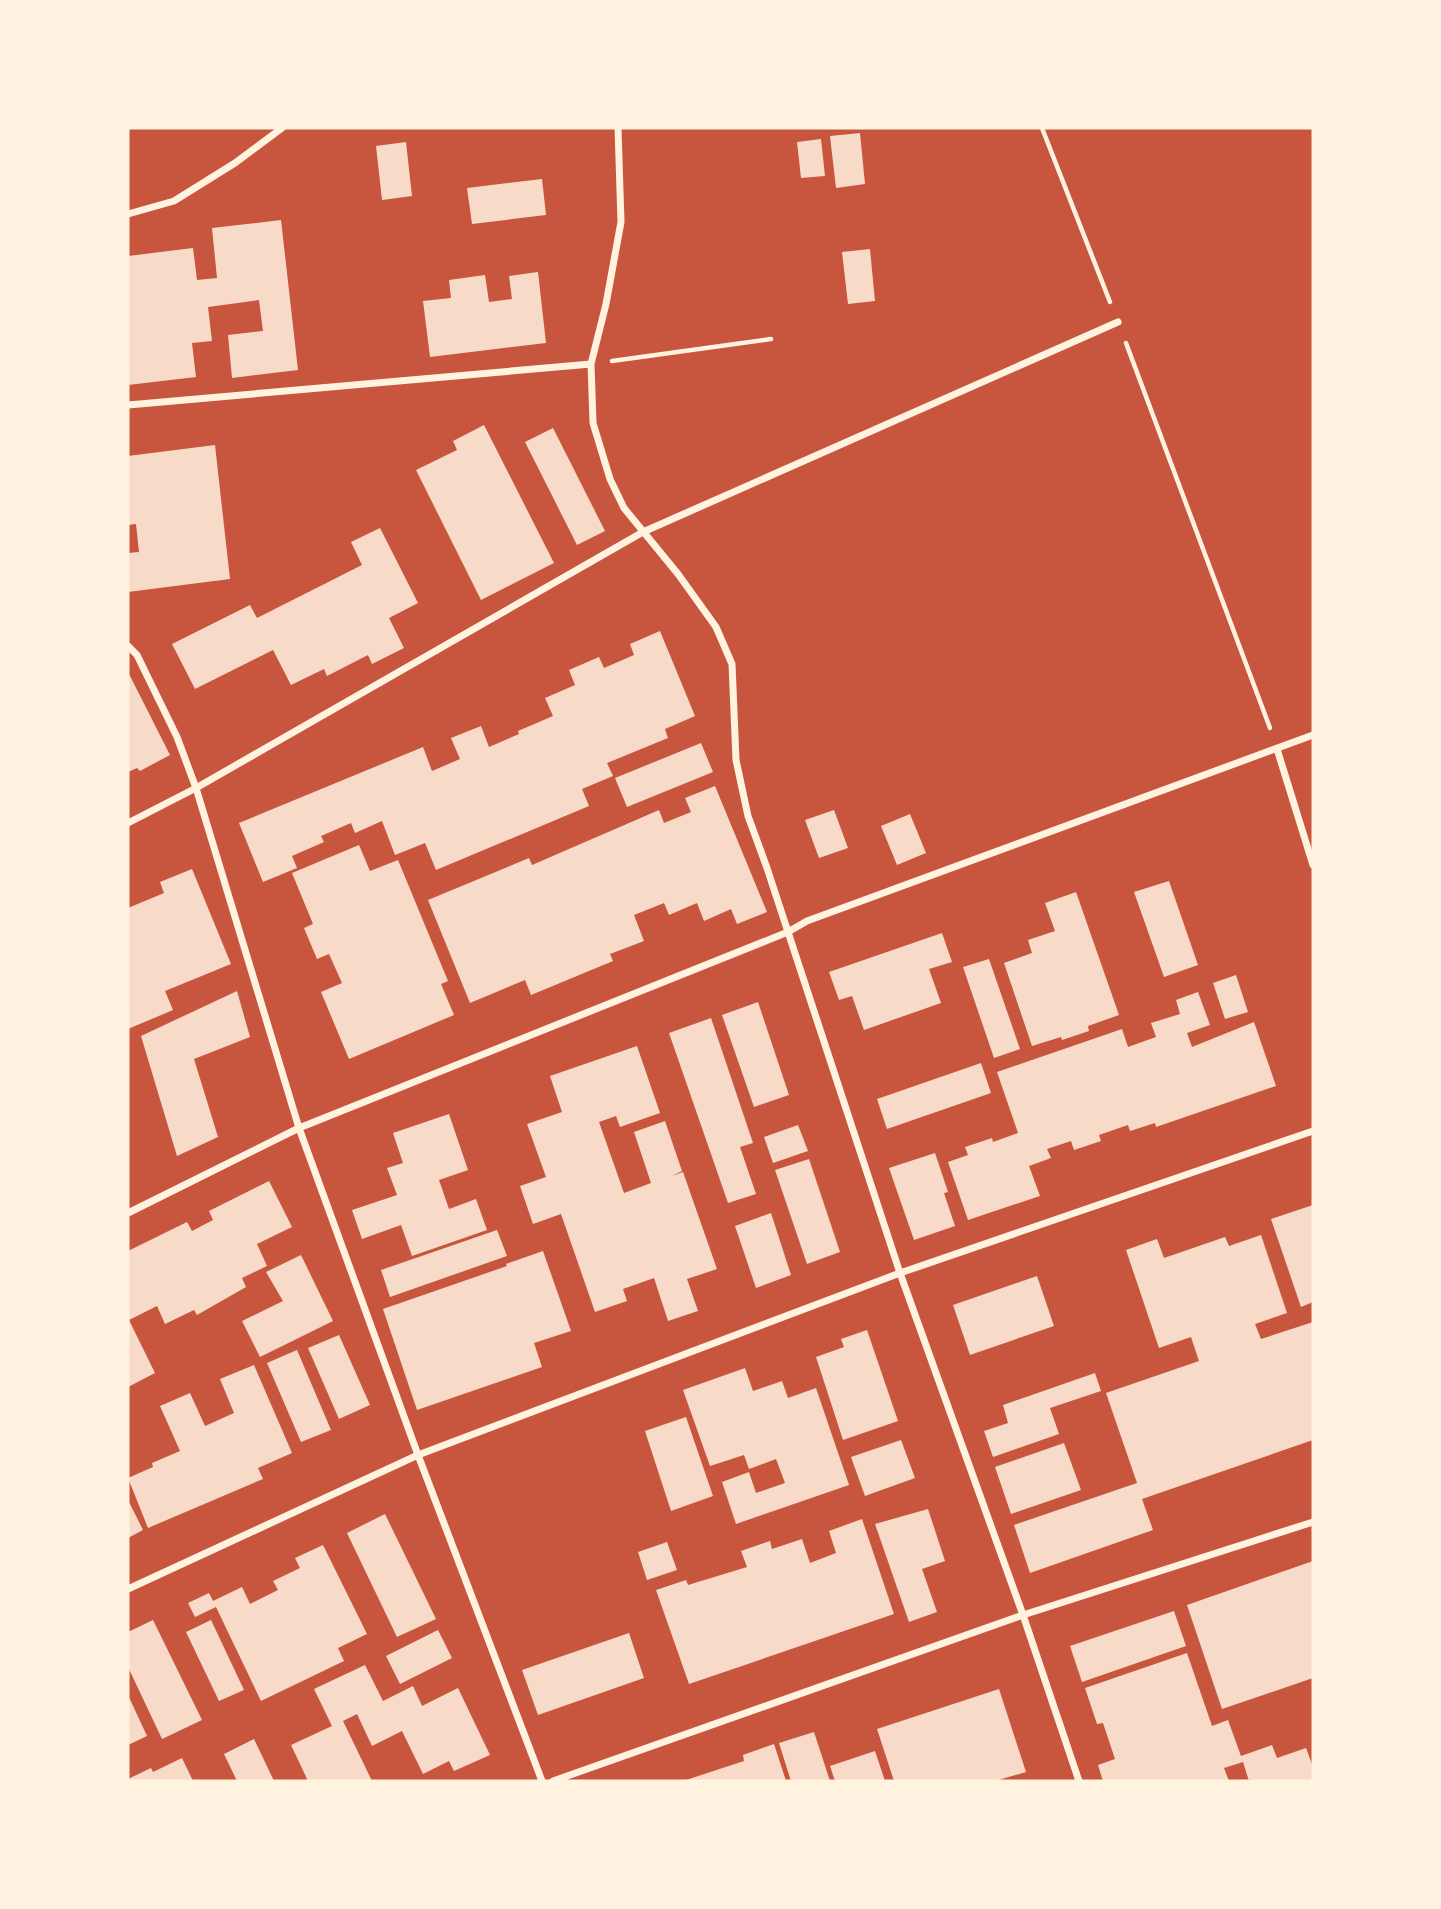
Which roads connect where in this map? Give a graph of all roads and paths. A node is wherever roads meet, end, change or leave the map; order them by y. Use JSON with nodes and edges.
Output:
{"nodes":[{"id":1,"x":282,"y":128,"type":"edge"},
{"id":2,"x":618,"y":128,"type":"edge"},
{"id":3,"x":1042,"y":128,"type":"edge"},
{"id":4,"x":128,"y":214,"type":"edge"},
{"id":5,"x":1118,"y":322,"type":"junction"},
{"id":6,"x":771,"y":339,"type":"dead end"},
{"id":7,"x":591,"y":364,"type":"junction"},
{"id":8,"x":128,"y":405,"type":"edge"},
{"id":9,"x":643,"y":532,"type":"junction"},
{"id":10,"x":128,"y":646,"type":"edge"},
{"id":11,"x":1313,"y":735,"type":"edge"},
{"id":12,"x":1277,"y":748,"type":"junction"},
{"id":13,"x":196,"y":788,"type":"junction"},
{"id":14,"x":128,"y":823,"type":"edge"},
{"id":15,"x":1313,"y":865,"type":"edge"},
{"id":16,"x":788,"y":932,"type":"junction"},
{"id":17,"x":299,"y":1128,"type":"junction"},
{"id":18,"x":1313,"y":1131,"type":"edge"},
{"id":19,"x":128,"y":1213,"type":"edge"},
{"id":20,"x":900,"y":1273,"type":"junction"},
{"id":21,"x":418,"y":1455,"type":"junction"},
{"id":22,"x":1313,"y":1522,"type":"edge"},
{"id":23,"x":128,"y":1589,"type":"edge"},
{"id":24,"x":1023,"y":1615,"type":"junction"},
{"id":25,"x":542,"y":1781,"type":"edge"},
{"id":26,"x":553,"y":1781,"type":"edge"},
{"id":27,"x":1079,"y":1781,"type":"edge"}],
"edges":[{"from":1,"to":4,"type":"street"},
{"from":2,"to":7,"type":"street"},
{"from":3,"to":5,"type":"path"},
{"from":5,"to":9,"type":"street"},
{"from":5,"to":12,"type":"path"},
{"from":6,"to":7,"type":"path"},
{"from":7,"to":8,"type":"street"},
{"from":7,"to":9,"type":"street"},
{"from":9,"to":13,"type":"street"},
{"from":9,"to":16,"type":"street"},
{"from":10,"to":13,"type":"street"},
{"from":11,"to":12,"type":"street"},
{"from":12,"to":15,"type":"street"},
{"from":12,"to":16,"type":"street"},
{"from":13,"to":14,"type":"street"},
{"from":13,"to":17,"type":"street"},
{"from":16,"to":17,"type":"street"},
{"from":16,"to":20,"type":"street"},
{"from":17,"to":19,"type":"street"},
{"from":17,"to":21,"type":"street"},
{"from":18,"to":20,"type":"street"},
{"from":20,"to":21,"type":"street"},
{"from":20,"to":24,"type":"street"},
{"from":21,"to":23,"type":"street"},
{"from":21,"to":25,"type":"street"},
{"from":22,"to":24,"type":"street"},
{"from":24,"to":26,"type":"street"},
{"from":24,"to":27,"type":"street"}]}
